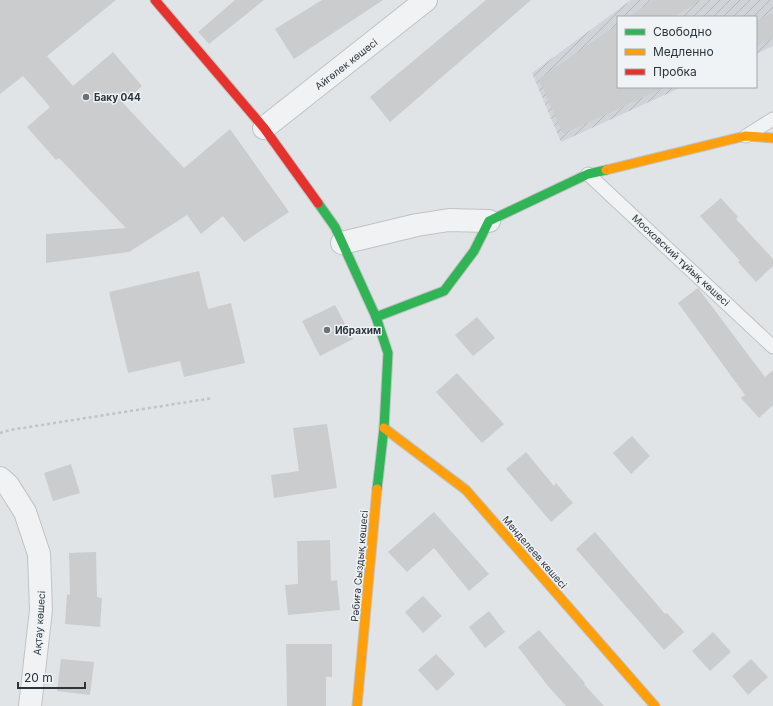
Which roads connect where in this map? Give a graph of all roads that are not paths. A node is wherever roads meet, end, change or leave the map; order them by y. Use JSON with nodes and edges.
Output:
{"nodes":[{"id":1,"x":155,"y":0,"type":"edge"},
{"id":2,"x":426,"y":0,"type":"edge"},
{"id":3,"x":773,"y":119,"type":"edge"},
{"id":4,"x":264,"y":128,"type":"junction"},
{"id":5,"x":745,"y":136,"type":"junction"},
{"id":6,"x":773,"y":138,"type":"edge"},
{"id":7,"x":588,"y":174,"type":"junction"},
{"id":8,"x":488,"y":221,"type":"junction"},
{"id":9,"x":342,"y":243,"type":"junction"},
{"id":10,"x":376,"y":317,"type":"junction"},
{"id":11,"x":773,"y":347,"type":"edge"},
{"id":12,"x":384,"y":428,"type":"junction"},
{"id":13,"x":0,"y":478,"type":"edge"},
{"id":14,"x":30,"y":706,"type":"edge"},
{"id":15,"x":357,"y":706,"type":"edge"},
{"id":16,"x":655,"y":706,"type":"edge"}],
"edges":[{"from":1,"to":4,"type":"street","name":"Рәбиға Сыздық көшесі"},
{"from":2,"to":4,"type":"street","name":"Айгөлек көшесі"},
{"from":3,"to":5,"type":"lane"},
{"from":4,"to":9,"type":"street","name":"Рәбиға Сыздық көшесі"},
{"from":5,"to":6,"type":"street"},
{"from":5,"to":7,"type":"street"},
{"from":7,"to":8,"type":"street"},
{"from":7,"to":11,"type":"lane","name":"Московский тұйық көшесі"},
{"from":8,"to":9,"type":"street"},
{"from":8,"to":10,"type":"street"},
{"from":9,"to":10,"type":"street","name":"Рәбиға Сыздық көшесі"},
{"from":10,"to":12,"type":"street","name":"Рәбиға Сыздық көшесі"},
{"from":12,"to":15,"type":"street","name":"Рәбиға Сыздық көшесі"},
{"from":12,"to":16,"type":"street","name":"Менделеев көшесі"},
{"from":13,"to":14,"type":"street","name":"Ақтау көшесі"}]}
